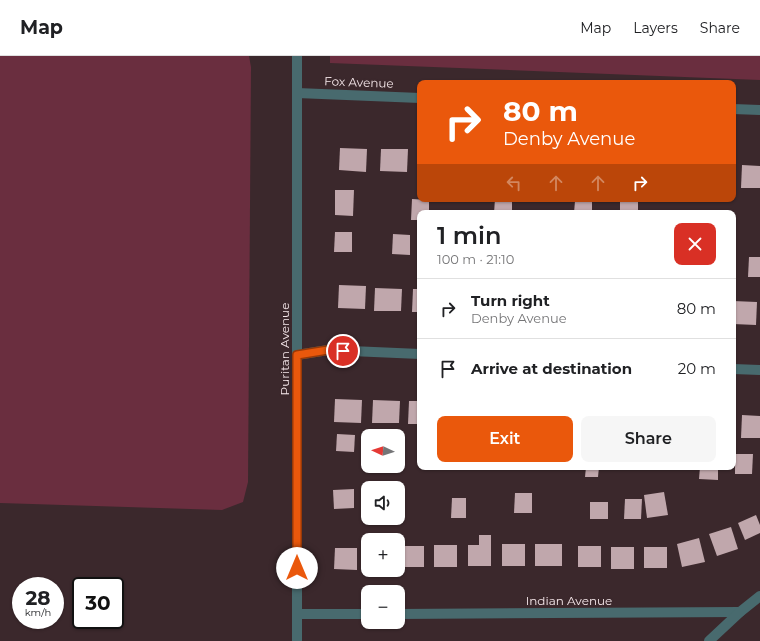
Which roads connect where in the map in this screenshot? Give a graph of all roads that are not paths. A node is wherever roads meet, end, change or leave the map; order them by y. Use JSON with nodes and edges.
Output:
{"nodes":[{"id":1,"x":297,"y":56,"type":"edge"},
{"id":2,"x":297,"y":94,"type":"junction"},
{"id":3,"x":417,"y":98,"type":"edge"},
{"id":4,"x":736,"y":109,"type":"edge"},
{"id":5,"x":760,"y":110,"type":"edge"},
{"id":6,"x":417,"y":354,"type":"edge"},
{"id":7,"x":297,"y":355,"type":"junction"},
{"id":8,"x":736,"y":369,"type":"edge"},
{"id":9,"x":760,"y":370,"type":"edge"},
{"id":10,"x":760,"y":596,"type":"edge"},
{"id":11,"x":740,"y":612,"type":"junction"},
{"id":12,"x":297,"y":614,"type":"junction"},
{"id":13,"x":361,"y":614,"type":"edge"},
{"id":14,"x":405,"y":614,"type":"edge"},
{"id":15,"x":297,"y":641,"type":"edge"},
{"id":16,"x":709,"y":641,"type":"edge"}],
"edges":[{"from":1,"to":2,"type":"street","name":"Puritan Avenue"},
{"from":2,"to":3,"type":"street","name":"Fox Avenue"},
{"from":2,"to":7,"type":"street","name":"Puritan Avenue"},
{"from":4,"to":5,"type":"street"},
{"from":6,"to":7,"type":"street"},
{"from":7,"to":12,"type":"street","name":"Puritan Avenue"},
{"from":8,"to":9,"type":"street"},
{"from":10,"to":11,"type":"street"},
{"from":11,"to":14,"type":"street","name":"Indian Avenue"},
{"from":11,"to":16,"type":"street"},
{"from":12,"to":13,"type":"street"},
{"from":12,"to":15,"type":"street","name":"Puritan Avenue"}]}
